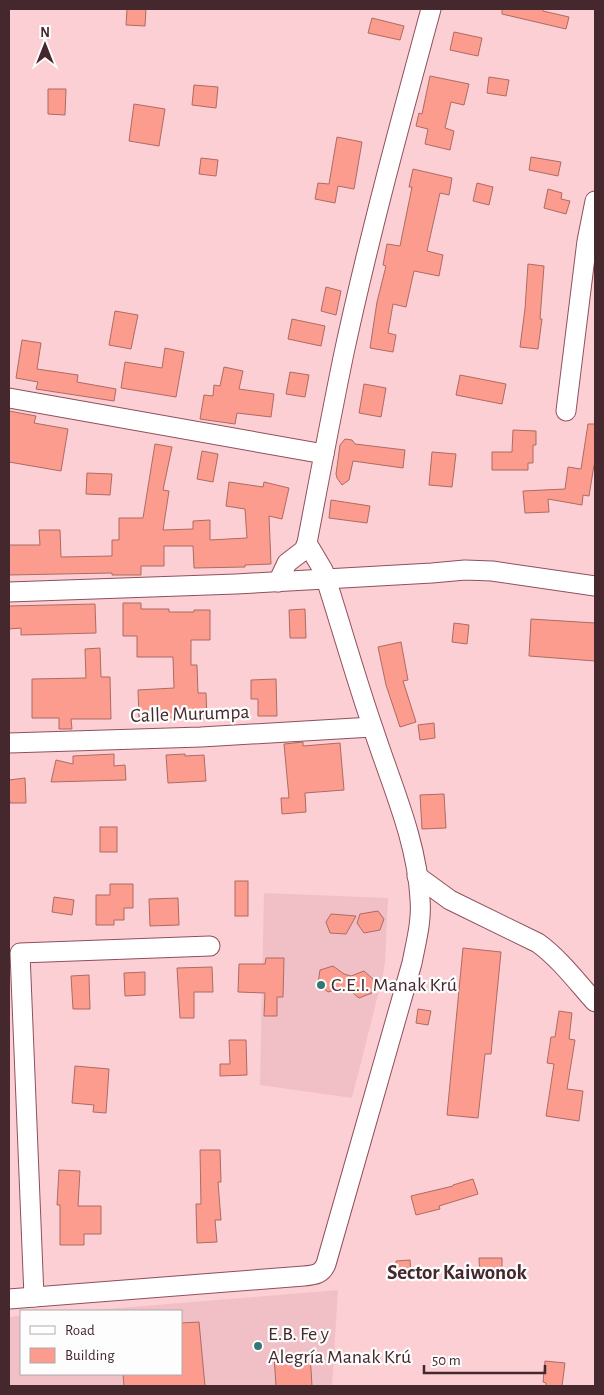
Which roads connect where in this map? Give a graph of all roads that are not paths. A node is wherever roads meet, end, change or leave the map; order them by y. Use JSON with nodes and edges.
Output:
{"nodes":[{"id":1,"x":431,"y":9,"type":"edge"},
{"id":2,"x":595,"y":202,"type":"edge"},
{"id":3,"x":9,"y":398,"type":"edge"},
{"id":4,"x":566,"y":411,"type":"dead end"},
{"id":5,"x":324,"y":454,"type":"junction"},
{"id":6,"x":307,"y":543,"type":"junction"},
{"id":7,"x":326,"y":579,"type":"junction"},
{"id":8,"x":278,"y":582,"type":"junction"},
{"id":9,"x":595,"y":586,"type":"edge"},
{"id":10,"x":9,"y":592,"type":"edge"},
{"id":11,"x":372,"y":727,"type":"junction"},
{"id":12,"x":9,"y":743,"type":"edge"},
{"id":13,"x":417,"y":876,"type":"junction"},
{"id":14,"x":210,"y":946,"type":"dead end"},
{"id":15,"x":595,"y":1002,"type":"edge"},
{"id":16,"x":34,"y":1297,"type":"junction"},
{"id":17,"x":9,"y":1299,"type":"edge"}],
"edges":[{"from":1,"to":5,"type":"street"},
{"from":2,"to":4,"type":"street"},
{"from":3,"to":5,"type":"street"},
{"from":5,"to":6,"type":"street"},
{"from":6,"to":7,"type":"street"},
{"from":6,"to":8,"type":"street"},
{"from":7,"to":8,"type":"street"},
{"from":7,"to":9,"type":"street"},
{"from":7,"to":11,"type":"street"},
{"from":8,"to":10,"type":"street"},
{"from":11,"to":12,"type":"street","name":"Calle Murumpa"},
{"from":11,"to":13,"type":"street"},
{"from":13,"to":15,"type":"street"},
{"from":13,"to":16,"type":"street"},
{"from":14,"to":16,"type":"street"},
{"from":16,"to":17,"type":"street"}]}
